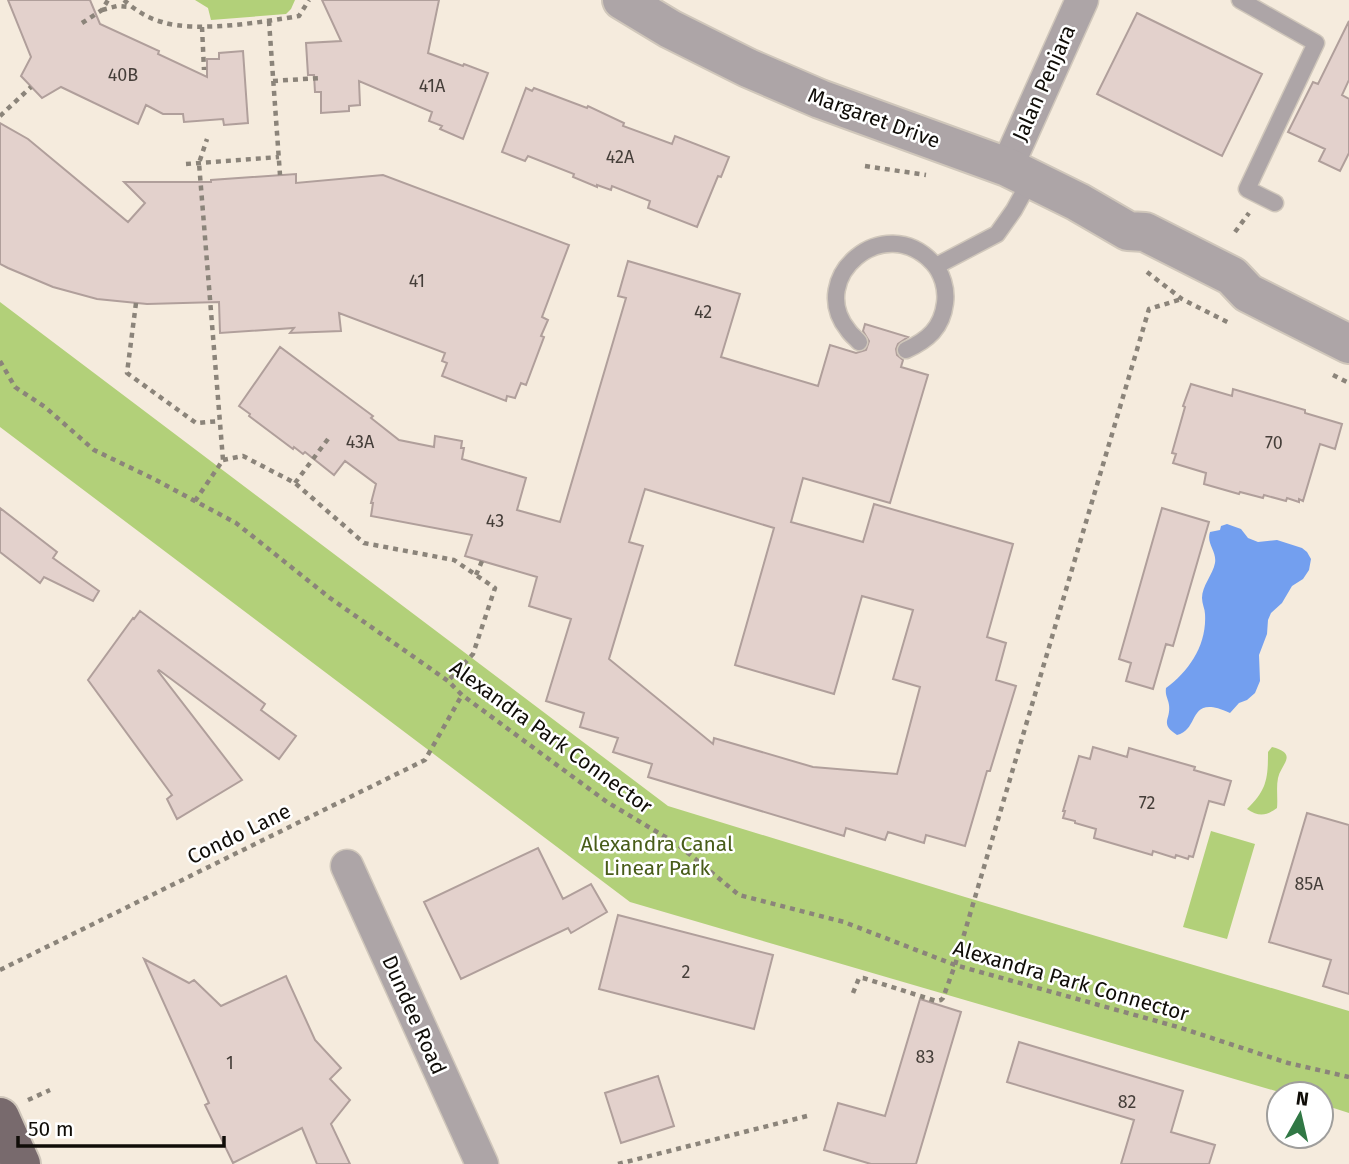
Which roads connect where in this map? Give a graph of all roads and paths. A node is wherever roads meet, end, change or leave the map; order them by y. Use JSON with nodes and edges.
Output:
{"nodes":[{"id":1,"x":108,"y":0,"type":"edge"},
{"id":2,"x":124,"y":0,"type":"edge"},
{"id":3,"x":309,"y":0,"type":"edge"},
{"id":4,"x":622,"y":0,"type":"edge"},
{"id":5,"x":1082,"y":0,"type":"edge"},
{"id":6,"x":1240,"y":0,"type":"edge"},
{"id":7,"x":132,"y":8,"type":"junction"},
{"id":8,"x":102,"y":10,"type":"junction"},
{"id":9,"x":269,"y":21,"type":"junction"},
{"id":10,"x":82,"y":23,"type":"dead end"},
{"id":11,"x":202,"y":26,"type":"junction"},
{"id":12,"x":204,"y":70,"type":"dead end"},
{"id":13,"x":320,"y":78,"type":"dead end"},
{"id":14,"x":274,"y":81,"type":"junction"},
{"id":15,"x":31,"y":87,"type":"dead end"},
{"id":16,"x":0,"y":116,"type":"edge"},
{"id":17,"x":207,"y":139,"type":"dead end"},
{"id":18,"x":279,"y":157,"type":"junction"},
{"id":19,"x":199,"y":163,"type":"junction"},
{"id":20,"x":186,"y":164,"type":"dead end"},
{"id":21,"x":865,"y":166,"type":"dead end"},
{"id":22,"x":1019,"y":173,"type":"junction"},
{"id":23,"x":280,"y":175,"type":"dead end"},
{"id":24,"x":930,"y":176,"type":"dead end"},
{"id":25,"x":1275,"y":203,"type":"dead end"},
{"id":26,"x":936,"y":266,"type":"junction"},
{"id":27,"x":1182,"y":299,"type":"dead end"},
{"id":28,"x":136,"y":303,"type":"dead end"},
{"id":29,"x":859,"y":342,"type":"dead end"},
{"id":30,"x":1349,"y":344,"type":"edge"},
{"id":31,"x":906,"y":350,"type":"dead end"},
{"id":32,"x":0,"y":360,"type":"edge"},
{"id":33,"x":220,"y":421,"type":"junction"},
{"id":34,"x":331,"y":435,"type":"dead end"},
{"id":35,"x":223,"y":460,"type":"junction"},
{"id":36,"x":295,"y":483,"type":"junction"},
{"id":37,"x":195,"y":501,"type":"junction"},
{"id":38,"x":482,"y":561,"type":"dead end"},
{"id":39,"x":476,"y":575,"type":"junction"},
{"id":40,"x":448,"y":681,"type":"junction"},
{"id":41,"x":462,"y":695,"type":"junction"},
{"id":42,"x":347,"y":866,"type":"dead end"},
{"id":43,"x":955,"y":965,"type":"junction"},
{"id":44,"x":0,"y":970,"type":"edge"},
{"id":45,"x":853,"y":993,"type":"dead end"},
{"id":46,"x":1349,"y":1077,"type":"edge"},
{"id":47,"x":50,"y":1090,"type":"dead end"},
{"id":48,"x":12,"y":1110,"type":"edge"},
{"id":49,"x":811,"y":1115,"type":"dead end"},
{"id":50,"x":21,"y":1164,"type":"edge"},
{"id":51,"x":482,"y":1164,"type":"edge"},
{"id":52,"x":618,"y":1164,"type":"edge"}],
"edges":[{"from":1,"to":8,"type":"path"},
{"from":2,"to":7,"type":"path"},
{"from":3,"to":9,"type":"path"},
{"from":4,"to":22,"type":"street","name":"Margaret Drive"},
{"from":5,"to":22,"type":"street","name":"Jalan Penjara"},
{"from":6,"to":25,"type":"lane"},
{"from":7,"to":8,"type":"path"},
{"from":7,"to":11,"type":"path"},
{"from":8,"to":10,"type":"path"},
{"from":9,"to":11,"type":"path"},
{"from":9,"to":14,"type":"path"},
{"from":11,"to":12,"type":"path"},
{"from":13,"to":14,"type":"path"},
{"from":14,"to":18,"type":"path"},
{"from":15,"to":16,"type":"path"},
{"from":17,"to":19,"type":"path"},
{"from":18,"to":19,"type":"path"},
{"from":18,"to":23,"type":"path"},
{"from":19,"to":20,"type":"path"},
{"from":19,"to":33,"type":"path"},
{"from":21,"to":24,"type":"path"},
{"from":22,"to":26,"type":"lane"},
{"from":22,"to":30,"type":"street","name":"Margaret Drive"},
{"from":26,"to":29,"type":"lane"},
{"from":26,"to":31,"type":"lane"},
{"from":27,"to":43,"type":"path"},
{"from":28,"to":33,"type":"path"},
{"from":32,"to":37,"type":"path","name":"Alexandra Park Connector"},
{"from":33,"to":35,"type":"path"},
{"from":34,"to":36,"type":"path"},
{"from":35,"to":36,"type":"path"},
{"from":35,"to":37,"type":"path"},
{"from":36,"to":39,"type":"path"},
{"from":37,"to":40,"type":"path","name":"Alexandra Park Connector"},
{"from":38,"to":39,"type":"path"},
{"from":39,"to":40,"type":"path"},
{"from":40,"to":41,"type":"path","name":"Alexandra Park Connector"},
{"from":41,"to":43,"type":"path","name":"Alexandra Park Connector"},
{"from":41,"to":44,"type":"path","name":"Condo Lane"},
{"from":42,"to":51,"type":"street","name":"Dundee Road"},
{"from":43,"to":45,"type":"path"},
{"from":43,"to":46,"type":"path","name":"Alexandra Park Connector"},
{"from":47,"to":48,"type":"path"},
{"from":48,"to":50,"type":"main road"},
{"from":49,"to":52,"type":"path"}]}
